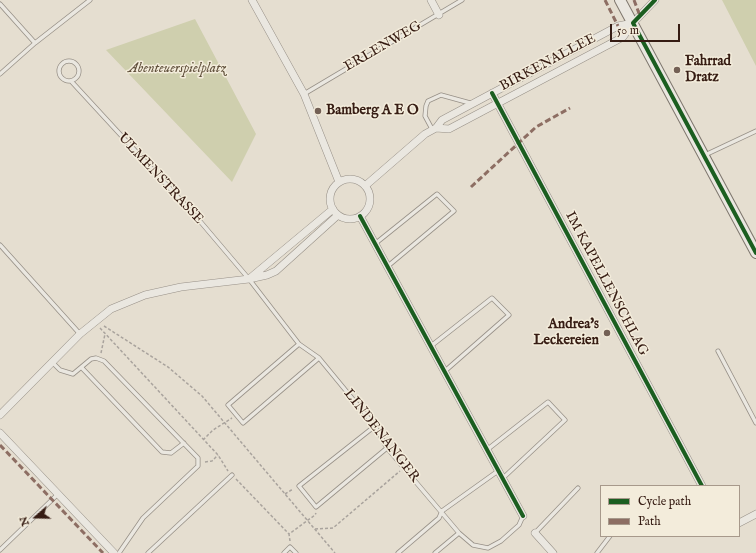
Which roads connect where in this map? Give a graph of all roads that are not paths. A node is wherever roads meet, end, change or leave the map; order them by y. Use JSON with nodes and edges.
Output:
{"nodes":[{"id":1,"x":90,"y":0,"type":"edge"},
{"id":2,"x":252,"y":0,"type":"edge"},
{"id":3,"x":431,"y":0,"type":"edge"},
{"id":4,"x":462,"y":0,"type":"edge"},
{"id":5,"x":620,"y":0,"type":"edge"},
{"id":6,"x":655,"y":0,"type":"edge"},
{"id":7,"x":0,"y":4,"type":"edge"},
{"id":8,"x":438,"y":15,"type":"junction"},
{"id":9,"x":633,"y":23,"type":"junction"},
{"id":10,"x":35,"y":43,"type":"junction"},
{"id":11,"x":0,"y":74,"type":"edge"},
{"id":12,"x":71,"y":81,"type":"junction"},
{"id":13,"x":492,"y":93,"type":"junction"},
{"id":14,"x":304,"y":94,"type":"junction"},
{"id":15,"x":472,"y":104,"type":"junction"},
{"id":16,"x":498,"y":104,"type":"junction"},
{"id":17,"x":434,"y":129,"type":"junction"},
{"id":18,"x":756,"y":131,"type":"edge"},
{"id":19,"x":704,"y":156,"type":"junction"},
{"id":20,"x":339,"y":182,"type":"junction"},
{"id":21,"x":365,"y":186,"type":"junction"},
{"id":22,"x":333,"y":210,"type":"junction"},
{"id":23,"x":338,"y":215,"type":"junction"},
{"id":24,"x":360,"y":216,"type":"junction"},
{"id":25,"x":376,"y":243,"type":"junction"},
{"id":26,"x":0,"y":245,"type":"edge"},
{"id":27,"x":756,"y":253,"type":"edge"},
{"id":28,"x":388,"y":266,"type":"junction"},
{"id":29,"x":249,"y":279,"type":"junction"},
{"id":30,"x":80,"y":334,"type":"junction"},
{"id":31,"x":299,"y":344,"type":"junction"},
{"id":32,"x":431,"y":346,"type":"junction"},
{"id":33,"x":718,"y":351,"type":"dead end"},
{"id":34,"x":319,"y":358,"type":"junction"},
{"id":35,"x":52,"y":362,"type":"junction"},
{"id":36,"x":82,"y":368,"type":"junction"},
{"id":37,"x":445,"y":371,"type":"junction"},
{"id":38,"x":0,"y":415,"type":"edge"},
{"id":39,"x":756,"y":423,"type":"edge"},
{"id":40,"x":375,"y":426,"type":"junction"},
{"id":41,"x":0,"y":433,"type":"edge"},
{"id":42,"x":184,"y":443,"type":"junction"},
{"id":43,"x":387,"y":448,"type":"junction"},
{"id":44,"x":488,"y":449,"type":"junction"},
{"id":45,"x":499,"y":470,"type":"junction"},
{"id":46,"x":232,"y":475,"type":"road end"},
{"id":47,"x":502,"y":478,"type":"junction"},
{"id":48,"x":701,"y":485,"type":"edge"},
{"id":49,"x":578,"y":488,"type":"dead end"},
{"id":50,"x":58,"y":494,"type":"junction"},
{"id":51,"x":442,"y":511,"type":"junction"},
{"id":52,"x":756,"y":514,"type":"edge"},
{"id":53,"x":523,"y":516,"type":"joint"},
{"id":54,"x":740,"y":522,"type":"edge"},
{"id":55,"x":535,"y":532,"type":"joint"},
{"id":56,"x":459,"y":533,"type":"junction"},
{"id":57,"x":609,"y":537,"type":"edge"},
{"id":58,"x":0,"y":550,"type":"edge"},
{"id":59,"x":114,"y":553,"type":"edge"},
{"id":60,"x":119,"y":553,"type":"edge"},
{"id":61,"x":149,"y":553,"type":"edge"},
{"id":62,"x":284,"y":553,"type":"edge"},
{"id":63,"x":296,"y":553,"type":"edge"},
{"id":64,"x":398,"y":553,"type":"edge"},
{"id":65,"x":435,"y":553,"type":"edge"},
{"id":66,"x":553,"y":553,"type":"edge"},
{"id":67,"x":597,"y":553,"type":"edge"}],
"edges":[{"from":1,"to":10,"type":"lane"},
{"from":2,"to":14,"type":"street"},
{"from":3,"to":8,"type":"street"},
{"from":4,"to":8,"type":"lane","name":"ERLENWEG"},
{"from":5,"to":9,"type":"main road"},
{"from":6,"to":9,"type":"street"},
{"from":7,"to":10,"type":"lane"},
{"from":8,"to":14,"type":"lane","name":"ERLENWEG"},
{"from":9,"to":13,"type":"street","name":"BIRKENALLEE"},
{"from":9,"to":16,"type":"street","name":"BIRKENALLEE"},
{"from":9,"to":19,"type":"main road"},
{"from":10,"to":11,"type":"lane"},
{"from":12,"to":12,"type":"lane"},
{"from":12,"to":29,"type":"lane","name":"ULMENSTRASSE"},
{"from":13,"to":15,"type":"street","name":"BIRKENALLEE"},
{"from":13,"to":16,"type":"street","name":"IM KAPELLENSCHLAG"},
{"from":14,"to":20,"type":"street"},
{"from":15,"to":17,"type":"street","name":"BIRKENALLEE"},
{"from":15,"to":17,"type":"lane"},
{"from":16,"to":17,"type":"street","name":"BIRKENALLEE"},
{"from":16,"to":48,"type":"street","name":"IM KAPELLENSCHLAG"},
{"from":17,"to":21,"type":"street","name":"BIRKENALLEE"},
{"from":18,"to":19,"type":"lane"},
{"from":19,"to":27,"type":"main road"},
{"from":20,"to":21,"type":"street"},
{"from":20,"to":22,"type":"street"},
{"from":21,"to":24,"type":"street"},
{"from":22,"to":23,"type":"street"},
{"from":22,"to":29,"type":"street"},
{"from":23,"to":24,"type":"street"},
{"from":23,"to":29,"type":"street"},
{"from":24,"to":25,"type":"street"},
{"from":25,"to":28,"type":"street"},
{"from":25,"to":28,"type":"lane"},
{"from":26,"to":30,"type":"lane"},
{"from":28,"to":32,"type":"street"},
{"from":29,"to":30,"type":"street"},
{"from":29,"to":31,"type":"lane","name":"LINDENANGER"},
{"from":30,"to":35,"type":"street"},
{"from":31,"to":34,"type":"lane","name":"LINDENANGER"},
{"from":31,"to":34,"type":"lane"},
{"from":32,"to":37,"type":"street"},
{"from":32,"to":37,"type":"lane"},
{"from":33,"to":39,"type":"lane"},
{"from":34,"to":40,"type":"lane","name":"LINDENANGER"},
{"from":35,"to":36,"type":"lane"},
{"from":35,"to":38,"type":"street"},
{"from":36,"to":42,"type":"lane"},
{"from":36,"to":42,"type":"lane"},
{"from":37,"to":44,"type":"street"},
{"from":40,"to":43,"type":"lane","name":"LINDENANGER"},
{"from":40,"to":43,"type":"lane"},
{"from":41,"to":50,"type":"street"},
{"from":42,"to":60,"type":"lane"},
{"from":43,"to":51,"type":"lane","name":"LINDENANGER"},
{"from":44,"to":45,"type":"street"},
{"from":44,"to":47,"type":"lane"},
{"from":45,"to":47,"type":"street"},
{"from":45,"to":51,"type":"lane"},
{"from":46,"to":61,"type":"lane"},
{"from":47,"to":53,"type":"street"},
{"from":49,"to":55,"type":"lane"},
{"from":50,"to":58,"type":"lane"},
{"from":50,"to":59,"type":"street"},
{"from":51,"to":56,"type":"lane","name":"LINDENANGER"},
{"from":51,"to":64,"type":"lane"},
{"from":52,"to":54,"type":"street"},
{"from":53,"to":56,"type":"lane","name":"LINDENANGER"},
{"from":55,"to":66,"type":"street"},
{"from":56,"to":65,"type":"lane"},
{"from":57,"to":67,"type":"lane"},
{"from":62,"to":63,"type":"lane"}]}
